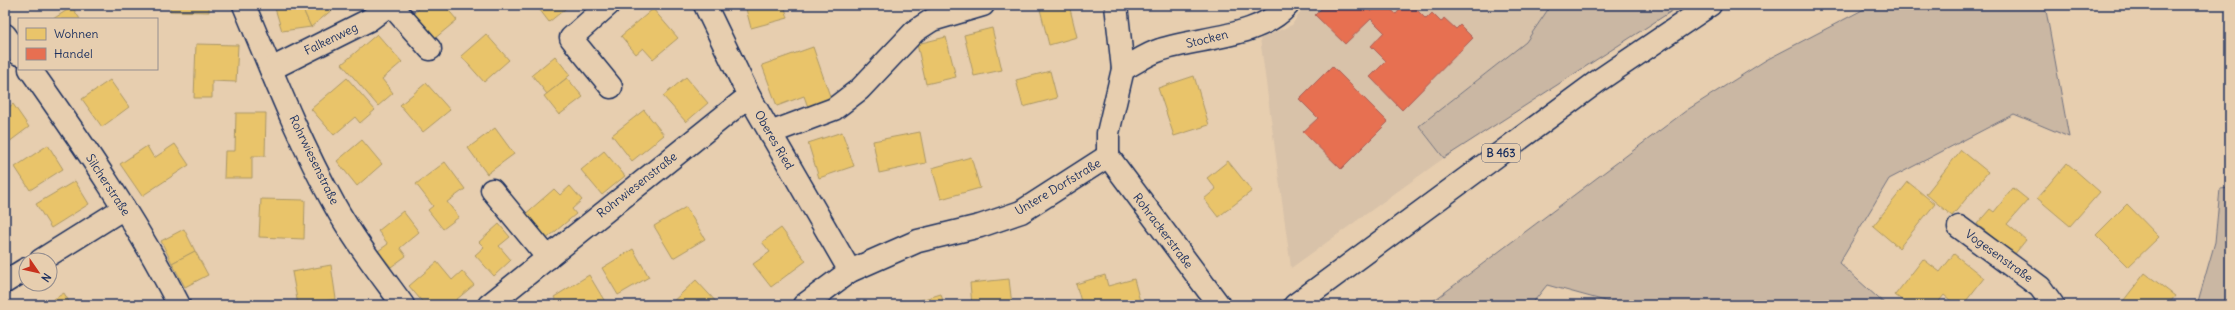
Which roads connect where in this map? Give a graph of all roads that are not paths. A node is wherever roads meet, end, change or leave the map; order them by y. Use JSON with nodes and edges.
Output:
{"nodes":[{"id":1,"x":244,"y":5,"type":"edge"},
{"id":2,"x":390,"y":5,"type":"edge"},
{"id":3,"x":608,"y":5,"type":"edge"},
{"id":4,"x":705,"y":5,"type":"edge"},
{"id":5,"x":982,"y":5,"type":"edge"},
{"id":6,"x":1116,"y":5,"type":"edge"},
{"id":7,"x":1288,"y":5,"type":"edge"},
{"id":8,"x":1710,"y":5,"type":"edge"},
{"id":9,"x":5,"y":35,"type":"edge"},
{"id":10,"x":430,"y":49,"type":"dead end"},
{"id":11,"x":18,"y":53,"type":"edge"},
{"id":12,"x":271,"y":69,"type":"junction"},
{"id":13,"x":1122,"y":69,"type":"junction"},
{"id":14,"x":31,"y":70,"type":"edge"},
{"id":15,"x":611,"y":87,"type":"dead end"},
{"id":16,"x":749,"y":96,"type":"junction"},
{"id":17,"x":770,"y":133,"type":"junction"},
{"id":18,"x":1108,"y":156,"type":"junction"},
{"id":19,"x":492,"y":190,"type":"dead end"},
{"id":20,"x":124,"y":208,"type":"junction"},
{"id":21,"x":1959,"y":227,"type":"dead end"},
{"id":22,"x":54,"y":252,"type":"edge"},
{"id":23,"x":548,"y":258,"type":"junction"},
{"id":24,"x":850,"y":271,"type":"junction"},
{"id":25,"x":18,"y":274,"type":"edge"},
{"id":26,"x":5,"y":282,"type":"edge"},
{"id":27,"x":179,"y":305,"type":"edge"},
{"id":28,"x":403,"y":305,"type":"edge"},
{"id":29,"x":489,"y":305,"type":"edge"},
{"id":30,"x":804,"y":305,"type":"edge"},
{"id":31,"x":1219,"y":305,"type":"edge"},
{"id":32,"x":1295,"y":305,"type":"edge"},
{"id":33,"x":2052,"y":305,"type":"edge"}],
"edges":[{"from":1,"to":12,"type":"main road","name":"Rohrwiesenstraße"},
{"from":2,"to":10,"type":"main road"},
{"from":2,"to":12,"type":"main road","name":"Falkenweg"},
{"from":3,"to":15,"type":"main road"},
{"from":4,"to":16,"type":"main road","name":"Oberes Ried"},
{"from":5,"to":17,"type":"main road"},
{"from":6,"to":13,"type":"main road","name":"Untere Dorfstraße"},
{"from":7,"to":13,"type":"main road","name":"Stocken"},
{"from":8,"to":32,"type":"main road","number":"B 463"},
{"from":9,"to":11,"type":"main road"},
{"from":12,"to":28,"type":"main road","name":"Rohrwiesenstraße"},
{"from":13,"to":18,"type":"main road","name":"Untere Dorfstraße"},
{"from":14,"to":20,"type":"main road","name":"Silcherstraße"},
{"from":16,"to":17,"type":"main road","name":"Oberes Ried"},
{"from":16,"to":23,"type":"main road","name":"Rohrwiesenstraße"},
{"from":17,"to":24,"type":"main road","name":"Oberes Ried"},
{"from":18,"to":24,"type":"main road","name":"Untere Dorfstraße"},
{"from":18,"to":31,"type":"main road","name":"Rohrackerstraße"},
{"from":19,"to":23,"type":"main road"},
{"from":20,"to":22,"type":"main road"},
{"from":20,"to":27,"type":"main road","name":"Silcherstraße"},
{"from":21,"to":33,"type":"main road","name":"Vogesenstraße"},
{"from":23,"to":29,"type":"main road","name":"Rohrwiesenstraße"},
{"from":24,"to":30,"type":"main road","name":"Untere Dorfstraße"},
{"from":25,"to":26,"type":"main road"}]}
